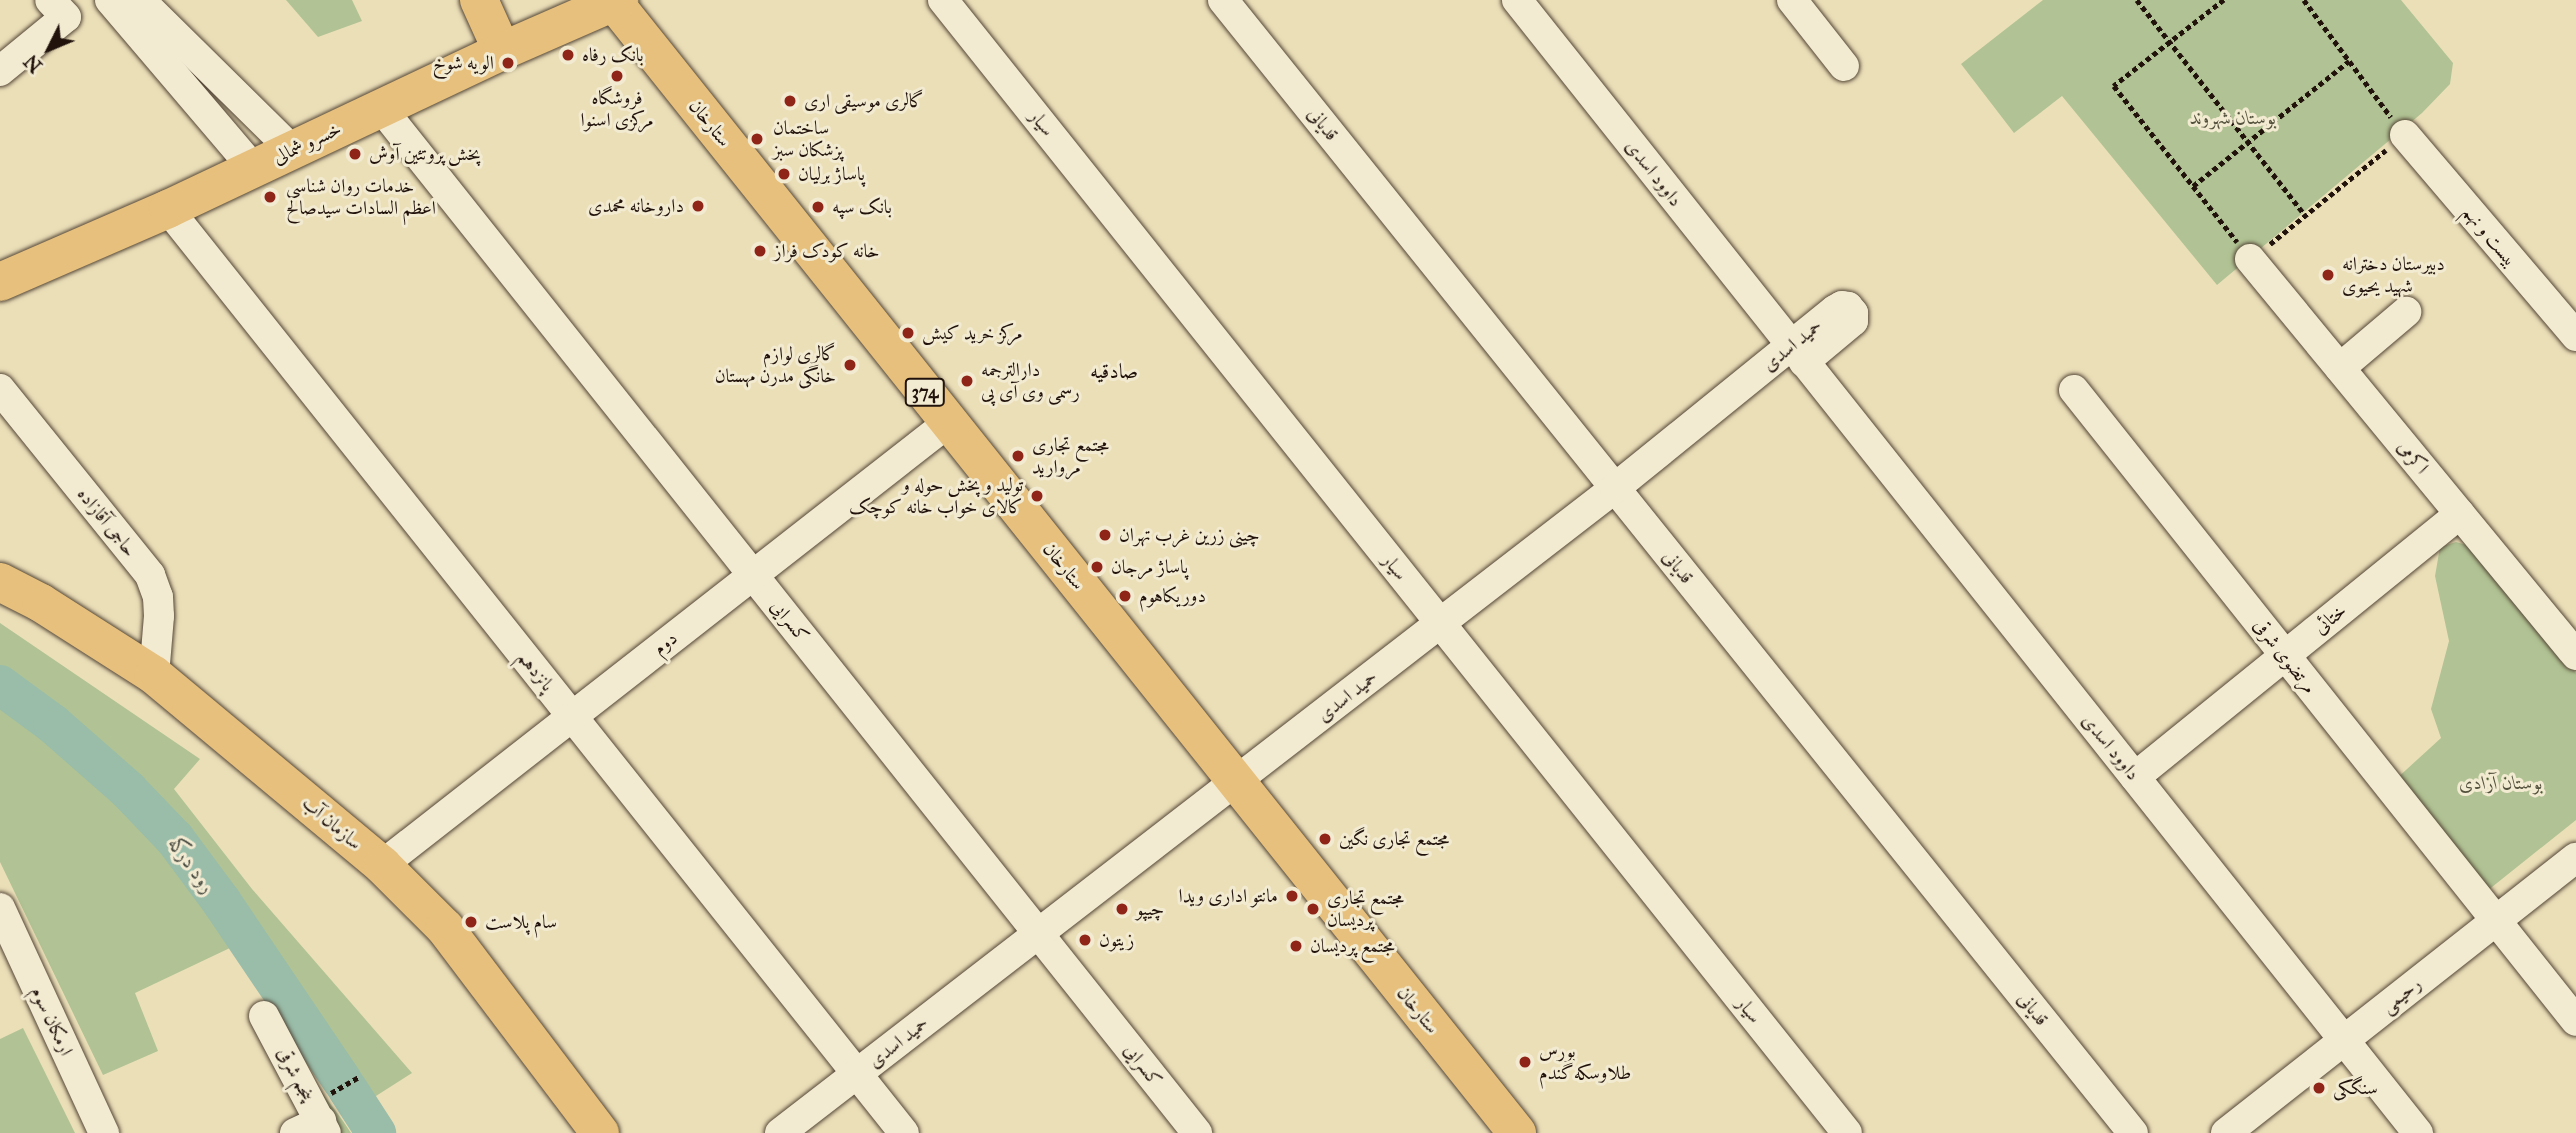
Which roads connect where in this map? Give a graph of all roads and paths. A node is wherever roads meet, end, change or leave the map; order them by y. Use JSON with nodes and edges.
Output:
{"nodes":[{"id":1,"x":100,"y":0,"type":"edge"},
{"id":2,"x":110,"y":0,"type":"edge"},
{"id":3,"x":140,"y":0,"type":"edge"},
{"id":4,"x":479,"y":0,"type":"edge"},
{"id":5,"x":943,"y":0,"type":"edge"},
{"id":6,"x":1223,"y":0,"type":"edge"},
{"id":7,"x":1517,"y":0,"type":"edge"},
{"id":8,"x":1792,"y":0,"type":"edge"},
{"id":9,"x":2137,"y":0,"type":"edge"},
{"id":10,"x":2224,"y":0,"type":"edge"},
{"id":11,"x":2304,"y":0,"type":"edge"},
{"id":12,"x":615,"y":1,"type":"edge"},
{"id":13,"x":58,"y":8,"type":"edge"},
{"id":14,"x":2170,"y":42,"type":"junction"},
{"id":15,"x":502,"y":51,"type":"junction"},
{"id":16,"x":2349,"y":61,"type":"junction"},
{"id":17,"x":1844,"y":66,"type":"dead end"},
{"id":18,"x":0,"y":71,"type":"edge"},
{"id":19,"x":382,"y":109,"type":"junction"},
{"id":20,"x":2405,"y":135,"type":"junction"},
{"id":21,"x":2248,"y":142,"type":"junction"},
{"id":22,"x":292,"y":150,"type":"junction"},
{"id":23,"x":253,"y":168,"type":"junction"},
{"id":24,"x":2193,"y":186,"type":"junction"},
{"id":25,"x":168,"y":209,"type":"junction"},
{"id":26,"x":2305,"y":215,"type":"junction"},
{"id":27,"x":2250,"y":259,"type":"junction"},
{"id":28,"x":0,"y":282,"type":"edge"},
{"id":29,"x":2406,"y":312,"type":"dead end"},
{"id":30,"x":2576,"y":336,"type":"edge"},
{"id":31,"x":1798,"y":354,"type":"junction"},
{"id":32,"x":2340,"y":368,"type":"junction"},
{"id":33,"x":0,"y":389,"type":"edge"},
{"id":34,"x":2074,"y":390,"type":"dead end"},
{"id":35,"x":949,"y":422,"type":"junction"},
{"id":36,"x":1615,"y":488,"type":"junction"},
{"id":37,"x":2460,"y":514,"type":"junction"},
{"id":38,"x":753,"y":575,"type":"junction"},
{"id":39,"x":0,"y":582,"type":"edge"},
{"id":40,"x":1440,"y":623,"type":"junction"},
{"id":41,"x":2285,"y":655,"type":"junction"},
{"id":42,"x":2576,"y":655,"type":"edge"},
{"id":43,"x":154,"y":675,"type":"junction"},
{"id":44,"x":572,"y":716,"type":"junction"},
{"id":45,"x":2134,"y":777,"type":"junction"},
{"id":46,"x":1236,"y":782,"type":"junction"},
{"id":47,"x":2576,"y":858,"type":"edge"},
{"id":48,"x":382,"y":864,"type":"junction"},
{"id":49,"x":0,"y":908,"type":"edge"},
{"id":50,"x":2496,"y":921,"type":"junction"},
{"id":51,"x":1039,"y":934,"type":"junction"},
{"id":52,"x":264,"y":1016,"type":"dead end"},
{"id":53,"x":2576,"y":1021,"type":"edge"},
{"id":54,"x":2344,"y":1040,"type":"junction"},
{"id":55,"x":856,"y":1074,"type":"junction"},
{"id":56,"x":359,"y":1077,"type":"dead end"},
{"id":57,"x":317,"y":1120,"type":"edge"},
{"id":58,"x":104,"y":1133,"type":"edge"},
{"id":59,"x":600,"y":1133,"type":"edge"},
{"id":60,"x":780,"y":1133,"type":"edge"},
{"id":61,"x":904,"y":1133,"type":"edge"},
{"id":62,"x":1197,"y":1133,"type":"edge"},
{"id":63,"x":1517,"y":1133,"type":"edge"},
{"id":64,"x":1847,"y":1133,"type":"edge"},
{"id":65,"x":2133,"y":1133,"type":"edge"},
{"id":66,"x":2226,"y":1133,"type":"edge"},
{"id":67,"x":2418,"y":1133,"type":"edge"}],
"edges":[{"from":1,"to":13,"type":"street"},
{"from":2,"to":23,"type":"street"},
{"from":3,"to":22,"type":"street"},
{"from":4,"to":15,"type":"main road"},
{"from":5,"to":40,"type":"street","name":"سیار"},
{"from":6,"to":36,"type":"street","name":"قدیانی"},
{"from":7,"to":31,"type":"street","name":"داوود اسدی"},
{"from":8,"to":17,"type":"street"},
{"from":9,"to":14,"type":"path"},
{"from":10,"to":14,"type":"path"},
{"from":11,"to":16,"type":"path"},
{"from":12,"to":15,"type":"main road","name":"خسرو شمالی"},
{"from":12,"to":35,"type":"main road","name":"ستارخان","number":"374"},
{"from":13,"to":18,"type":"street"},
{"from":14,"to":21,"type":"path"},
{"from":14,"to":24,"type":"path"},
{"from":15,"to":19,"type":"main road","name":"خسرو شمالی"},
{"from":16,"to":20,"type":"path"},
{"from":16,"to":21,"type":"path"},
{"from":19,"to":22,"type":"main road","name":"خسرو شمالی"},
{"from":19,"to":38,"type":"street","name":"کسرایی"},
{"from":20,"to":26,"type":"path"},
{"from":20,"to":30,"type":"street","name":"بیست و نهم"},
{"from":21,"to":24,"type":"path"},
{"from":21,"to":26,"type":"path"},
{"from":22,"to":23,"type":"main road","name":"خسرو شمالی"},
{"from":23,"to":25,"type":"main road","name":"خسرو شمالی"},
{"from":24,"to":27,"type":"path"},
{"from":25,"to":28,"type":"main road","name":"خسرو شمالی"},
{"from":25,"to":44,"type":"street","name":"پانزدهم"},
{"from":26,"to":27,"type":"path"},
{"from":27,"to":32,"type":"street","name":"اکرمی"},
{"from":29,"to":32,"type":"street"},
{"from":31,"to":36,"type":"street","name":"حمید اسدی"},
{"from":31,"to":45,"type":"street","name":"داوود اسدی"},
{"from":32,"to":37,"type":"street","name":"اکرمی"},
{"from":33,"to":43,"type":"street","name":"حاجی آقازاده"},
{"from":34,"to":41,"type":"street","name":"مرتضوی شرقی"},
{"from":35,"to":38,"type":"street","name":"دوم"},
{"from":35,"to":46,"type":"main road","name":"ستارخان","number":"374"},
{"from":36,"to":40,"type":"street","name":"حمید اسدی"},
{"from":36,"to":65,"type":"street","name":"قدیانی"},
{"from":37,"to":41,"type":"street","name":"ختائی"},
{"from":37,"to":42,"type":"street","name":"اکرمی"},
{"from":38,"to":44,"type":"street","name":"دوم"},
{"from":38,"to":51,"type":"street","name":"کسرایی"},
{"from":39,"to":43,"type":"main road","name":"سازمان آب"},
{"from":40,"to":46,"type":"street","name":"حمید اسدی"},
{"from":40,"to":64,"type":"street","name":"سیار"},
{"from":41,"to":45,"type":"street","name":"ختائی"},
{"from":41,"to":50,"type":"street","name":"مرتضوی شرقی"},
{"from":43,"to":48,"type":"main road","name":"سازمان آب"},
{"from":44,"to":48,"type":"street","name":"دوم"},
{"from":44,"to":55,"type":"street","name":"پانزدهم"},
{"from":45,"to":54,"type":"street","name":"داوود اسدی"},
{"from":46,"to":51,"type":"street","name":"حمید اسدی"},
{"from":46,"to":63,"type":"main road","name":"ستارخان","number":"374"},
{"from":47,"to":50,"type":"street","name":"رحیمی"},
{"from":48,"to":59,"type":"main road","name":"سازمان آب"},
{"from":49,"to":58,"type":"street","name":"ارمکان سوم"},
{"from":50,"to":53,"type":"street","name":"مرتضوی شرقی"},
{"from":50,"to":54,"type":"street","name":"رحیمی"},
{"from":51,"to":55,"type":"street","name":"حمید اسدی"},
{"from":51,"to":62,"type":"street","name":"کسرایی"},
{"from":52,"to":57,"type":"street","name":"پنجم شرقی"},
{"from":54,"to":66,"type":"street","name":"رحیمی"},
{"from":54,"to":67,"type":"street","name":"داوود اسدی"},
{"from":55,"to":60,"type":"street","name":"حمید اسدی"},
{"from":55,"to":61,"type":"street","name":"پانزدهم"},
{"from":56,"to":57,"type":"path"}]}
